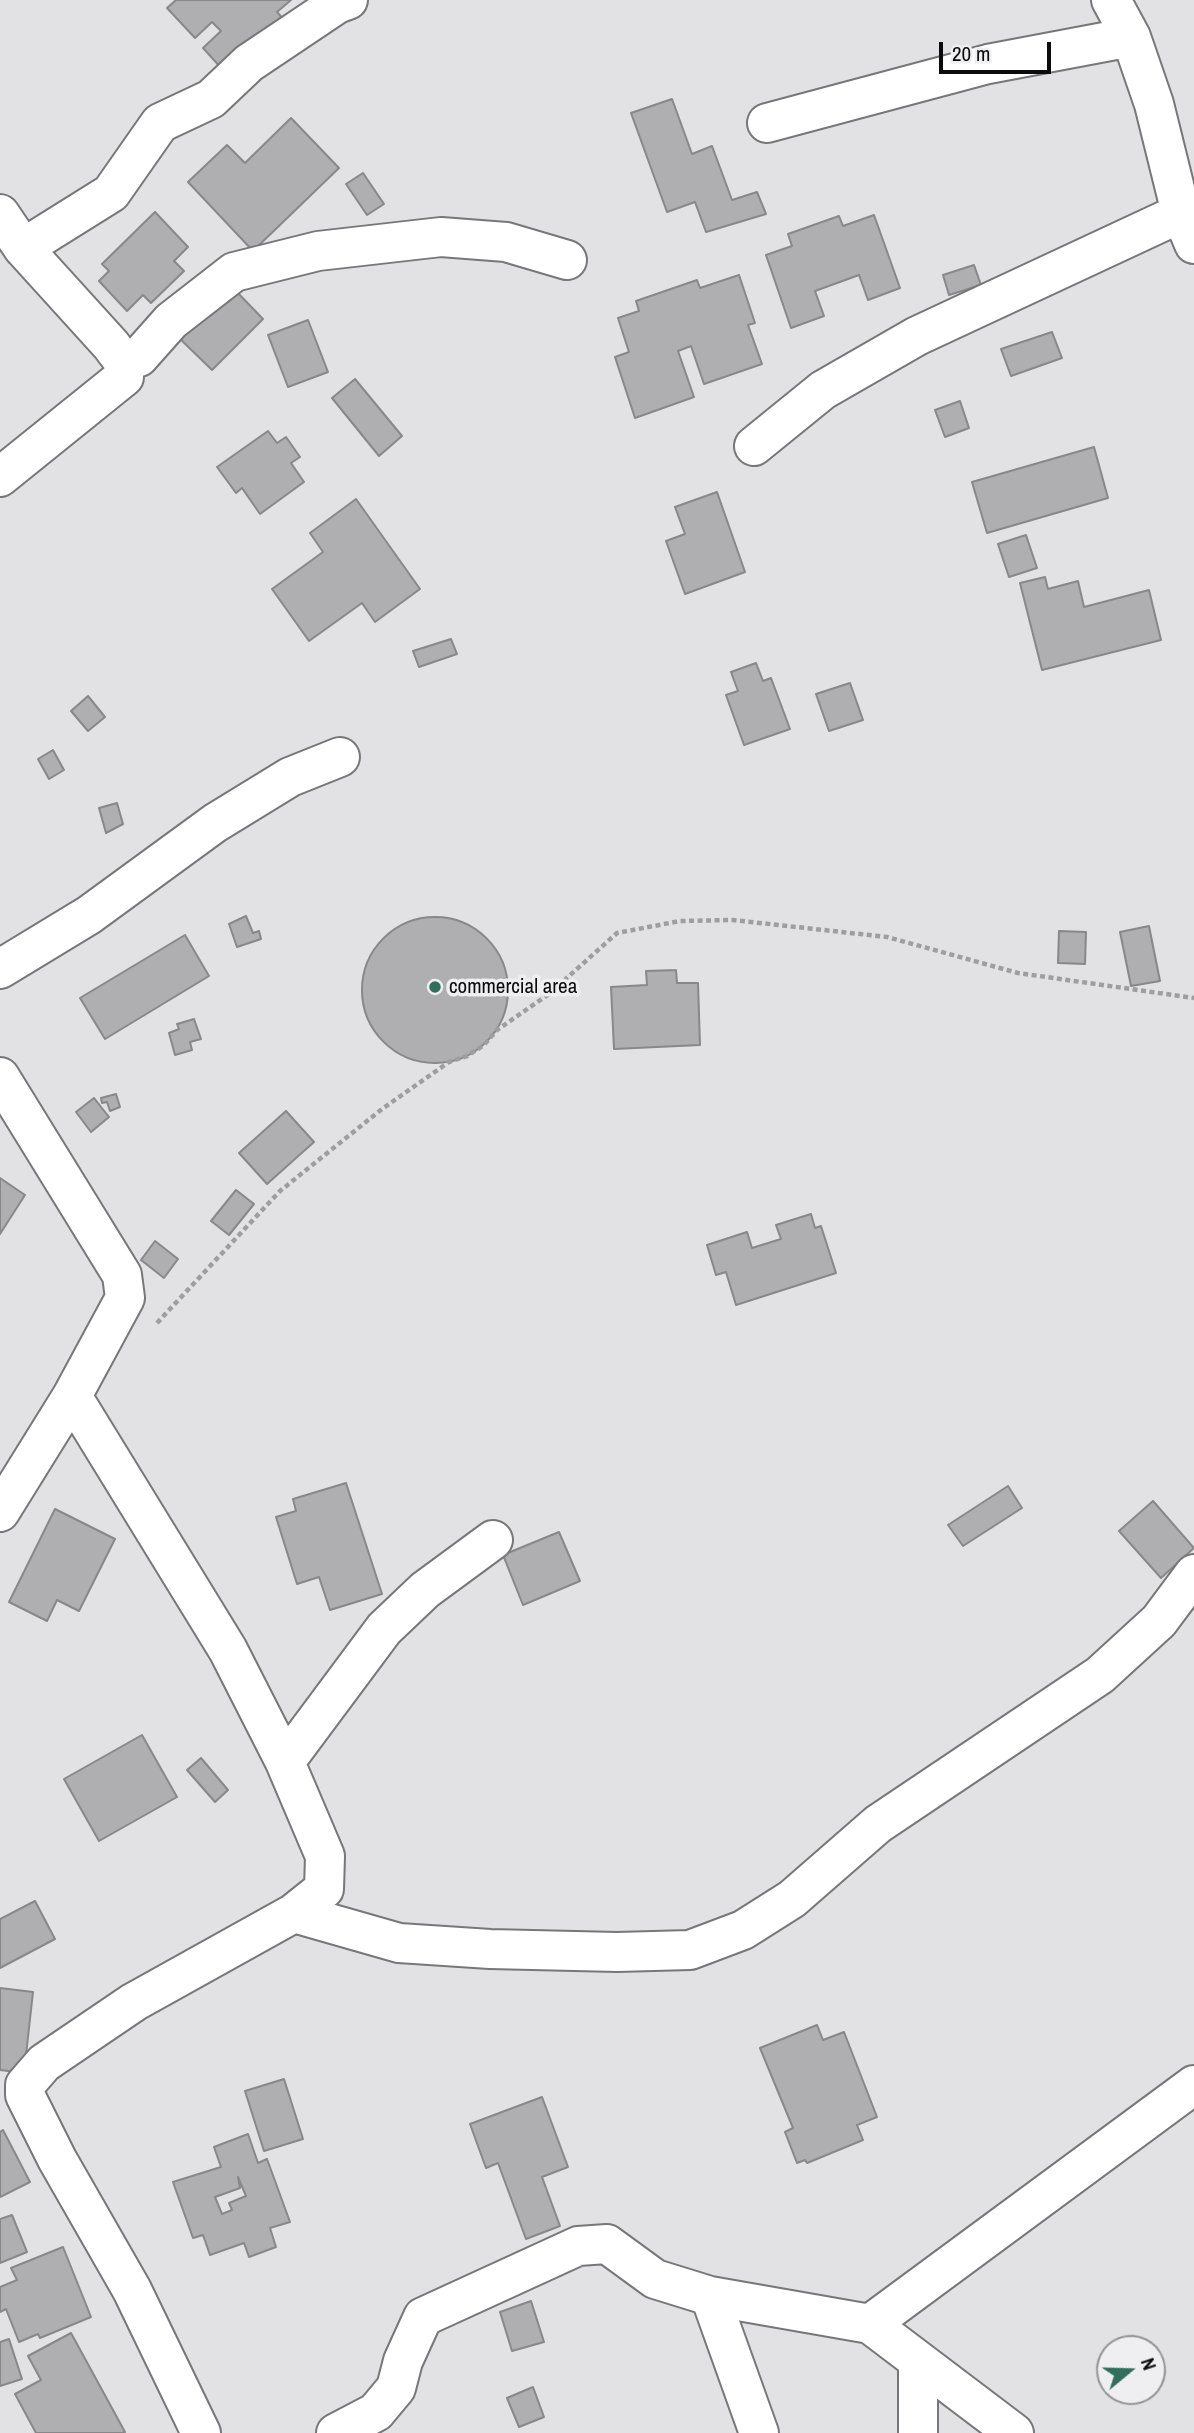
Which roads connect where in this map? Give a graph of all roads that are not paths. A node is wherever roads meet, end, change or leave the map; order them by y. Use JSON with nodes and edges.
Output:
{"nodes":[{"id":1,"x":348,"y":0,"type":"edge"},
{"id":2,"x":1111,"y":0,"type":"edge"},
{"id":3,"x":1131,"y":37,"type":"junction"},
{"id":4,"x":767,"y":123,"type":"dead end"},
{"id":5,"x":0,"y":214,"type":"edge"},
{"id":6,"x":1187,"y":229,"type":"edge"},
{"id":7,"x":23,"y":248,"type":"junction"},
{"id":8,"x":567,"y":260,"type":"dead end"},
{"id":9,"x":123,"y":361,"type":"junction"},
{"id":10,"x":754,"y":446,"type":"dead end"},
{"id":11,"x":0,"y":477,"type":"edge"},
{"id":12,"x":340,"y":757,"type":"dead end"},
{"id":13,"x":0,"y":969,"type":"edge"},
{"id":14,"x":0,"y":1077,"type":"edge"},
{"id":15,"x":72,"y":1396,"type":"junction"},
{"id":16,"x":0,"y":1512,"type":"edge"},
{"id":17,"x":493,"y":1540,"type":"dead end"},
{"id":18,"x":1194,"y":1574,"type":"edge"},
{"id":19,"x":285,"y":1762,"type":"junction"},
{"id":20,"x":294,"y":1913,"type":"junction"},
{"id":21,"x":1194,"y":2085,"type":"edge"},
{"id":22,"x":710,"y":2296,"type":"junction"},
{"id":23,"x":870,"y":2324,"type":"junction"},
{"id":24,"x":918,"y":2361,"type":"junction"},
{"id":25,"x":201,"y":2433,"type":"edge"},
{"id":26,"x":336,"y":2433,"type":"edge"},
{"id":27,"x":759,"y":2433,"type":"edge"},
{"id":28,"x":918,"y":2433,"type":"edge"},
{"id":29,"x":1014,"y":2433,"type":"edge"}],
"edges":[{"from":1,"to":7,"type":"street"},
{"from":2,"to":3,"type":"street"},
{"from":3,"to":4,"type":"street"},
{"from":3,"to":6,"type":"street"},
{"from":5,"to":7,"type":"street"},
{"from":6,"to":10,"type":"street"},
{"from":7,"to":9,"type":"street"},
{"from":8,"to":9,"type":"street"},
{"from":9,"to":11,"type":"street"},
{"from":12,"to":13,"type":"street"},
{"from":14,"to":15,"type":"street"},
{"from":15,"to":16,"type":"street"},
{"from":15,"to":19,"type":"street"},
{"from":17,"to":19,"type":"street"},
{"from":18,"to":20,"type":"street"},
{"from":19,"to":20,"type":"street"},
{"from":20,"to":25,"type":"street"},
{"from":21,"to":23,"type":"street"},
{"from":22,"to":23,"type":"street"},
{"from":22,"to":26,"type":"street"},
{"from":22,"to":27,"type":"street"},
{"from":23,"to":24,"type":"street"},
{"from":24,"to":28,"type":"street"},
{"from":24,"to":29,"type":"street"}]}
